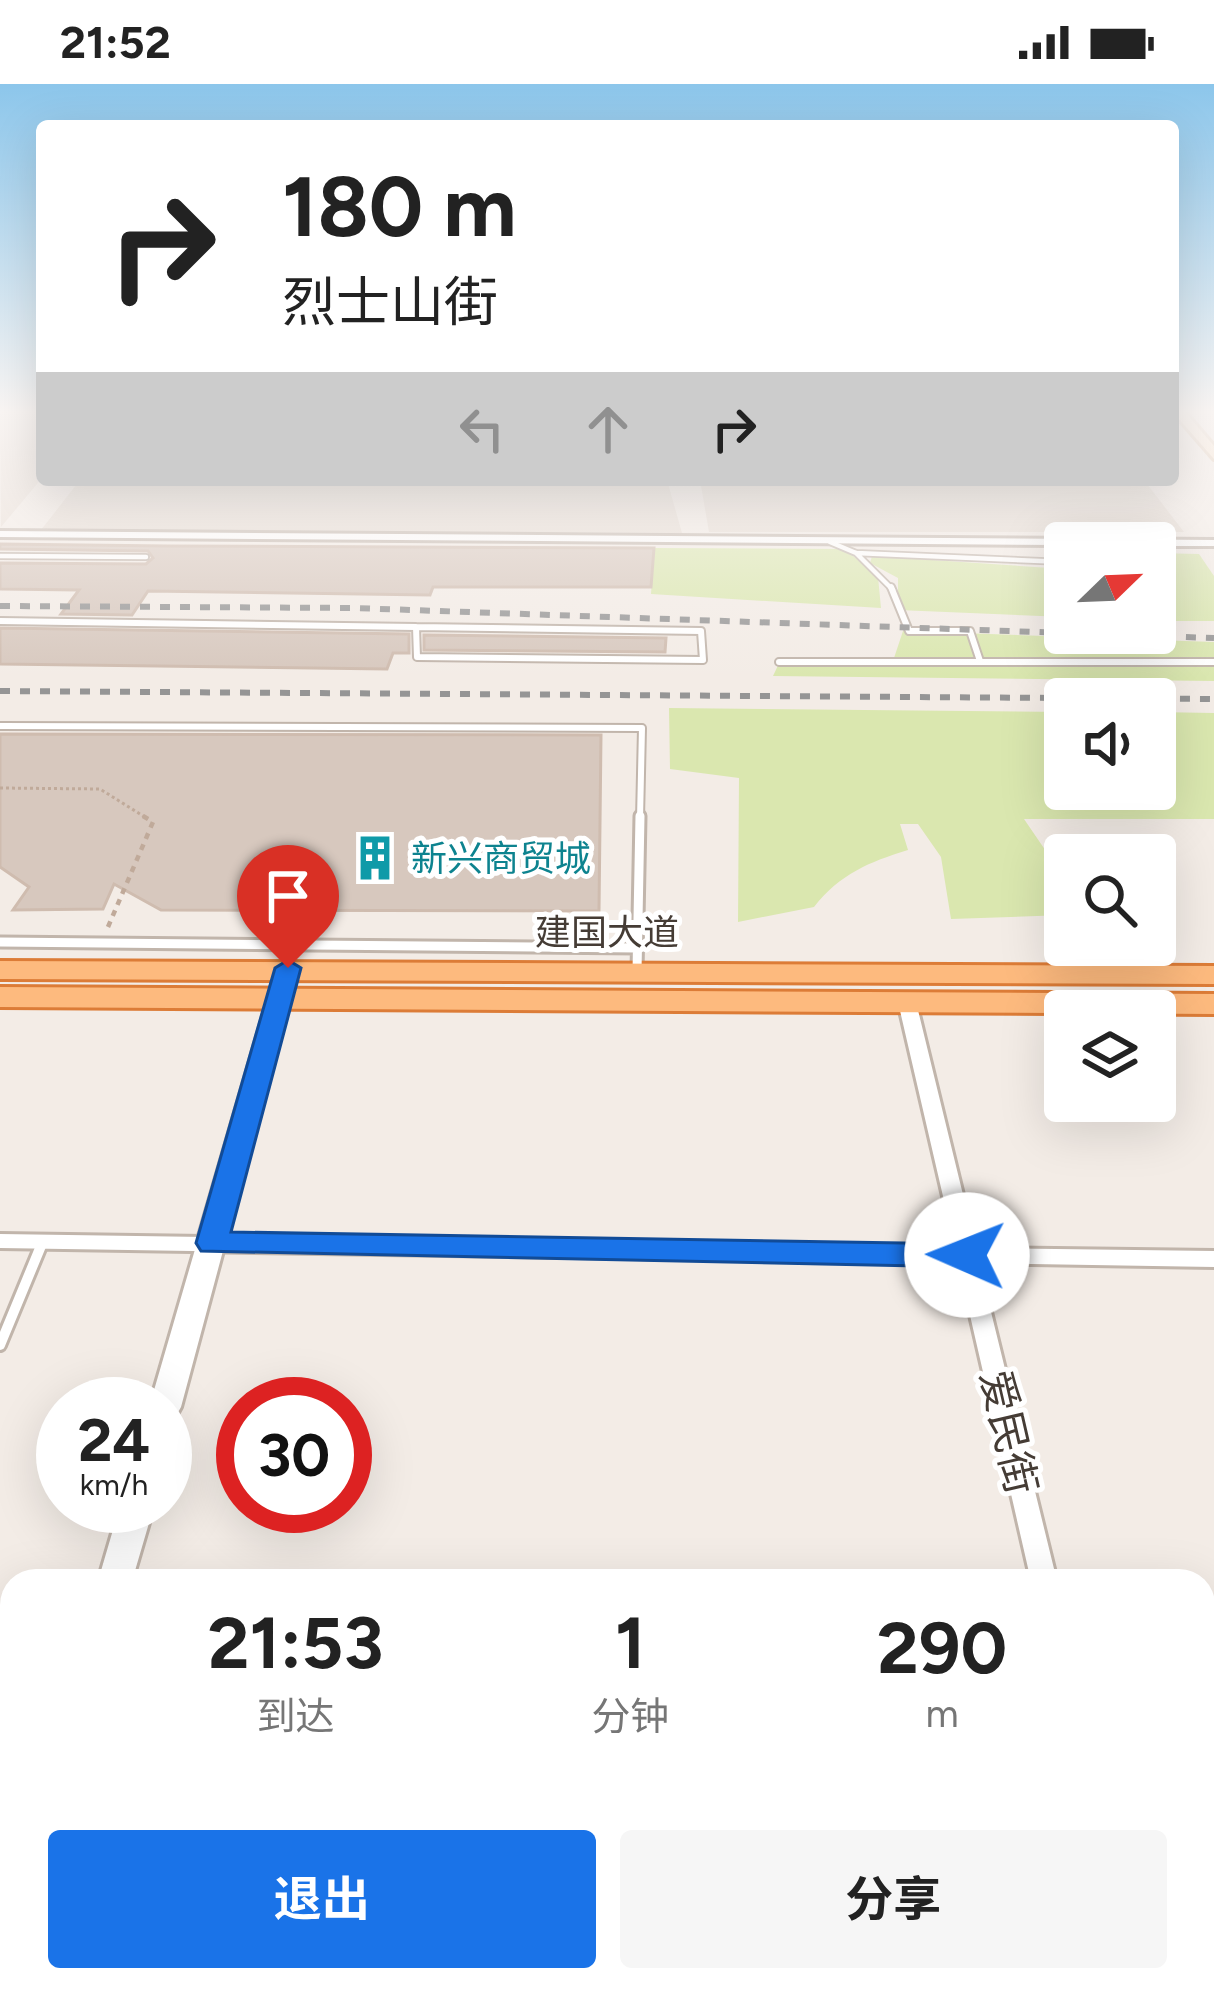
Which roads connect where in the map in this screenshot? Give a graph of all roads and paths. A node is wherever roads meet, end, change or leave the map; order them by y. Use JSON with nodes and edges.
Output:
{"nodes":[{"id":1,"x":0,"y":534,"type":"edge"},
{"id":2,"x":830,"y":542,"type":"junction"},
{"id":3,"x":1214,"y":543,"type":"edge"},
{"id":4,"x":856,"y":553,"type":"junction"},
{"id":5,"x":0,"y":556,"type":"edge"},
{"id":6,"x":146,"y":557,"type":"dead end"},
{"id":7,"x":1044,"y":561,"type":"edge"},
{"id":8,"x":0,"y":621,"type":"edge"},
{"id":9,"x":416,"y":626,"type":"junction"},
{"id":10,"x":980,"y":661,"type":"junction"},
{"id":11,"x":779,"y":662,"type":"dead end"},
{"id":12,"x":1214,"y":662,"type":"edge"},
{"id":13,"x":0,"y":725,"type":"edge"},
{"id":14,"x":0,"y":788,"type":"edge"},
{"id":15,"x":0,"y":943,"type":"edge"},
{"id":16,"x":101,"y":943,"type":"junction"},
{"id":17,"x":637,"y":959,"type":"junction"},
{"id":18,"x":0,"y":970,"type":"edge"},
{"id":19,"x":1214,"y":975,"type":"edge"},
{"id":20,"x":285,"y":984,"type":"junction"},
{"id":21,"x":0,"y":997,"type":"edge"},
{"id":22,"x":907,"y":1002,"type":"junction"},
{"id":23,"x":1214,"y":1004,"type":"edge"},
{"id":24,"x":0,"y":1241,"type":"edge"},
{"id":25,"x":44,"y":1241,"type":"junction"},
{"id":26,"x":212,"y":1243,"type":"junction"},
{"id":27,"x":967,"y":1255,"type":"junction"},
{"id":28,"x":1214,"y":1259,"type":"edge"},
{"id":29,"x":0,"y":1345,"type":"edge"},
{"id":30,"x":174,"y":1377,"type":"edge"},
{"id":31,"x":129,"y":1533,"type":"edge"},
{"id":32,"x":119,"y":1569,"type":"edge"},
{"id":33,"x":1041,"y":1569,"type":"edge"}],
"edges":[{"from":1,"to":2,"type":"street"},
{"from":2,"to":3,"type":"street"},
{"from":2,"to":4,"type":"lane"},
{"from":4,"to":7,"type":"lane"},
{"from":4,"to":10,"type":"lane"},
{"from":5,"to":6,"type":"lane"},
{"from":8,"to":9,"type":"lane"},
{"from":9,"to":9,"type":"lane"},
{"from":10,"to":11,"type":"lane"},
{"from":10,"to":12,"type":"lane"},
{"from":13,"to":17,"type":"lane"},
{"from":14,"to":16,"type":"path"},
{"from":15,"to":16,"type":"lane"},
{"from":16,"to":17,"type":"lane"},
{"from":17,"to":19,"type":"highway","name":"建国大道"},
{"from":17,"to":20,"type":"highway","name":"建国大道"},
{"from":18,"to":20,"type":"highway","name":"建国大道"},
{"from":20,"to":21,"type":"highway","name":"建国大道"},
{"from":20,"to":22,"type":"highway","name":"建国大道"},
{"from":20,"to":26,"type":"street"},
{"from":22,"to":23,"type":"highway","name":"建国大道"},
{"from":22,"to":27,"type":"street","name":"爱民街"},
{"from":24,"to":25,"type":"street"},
{"from":25,"to":26,"type":"street"},
{"from":25,"to":29,"type":"lane"},
{"from":26,"to":27,"type":"street"},
{"from":26,"to":30,"type":"street"},
{"from":27,"to":28,"type":"street"},
{"from":27,"to":33,"type":"street","name":"爱民街"},
{"from":31,"to":32,"type":"street"}]}
